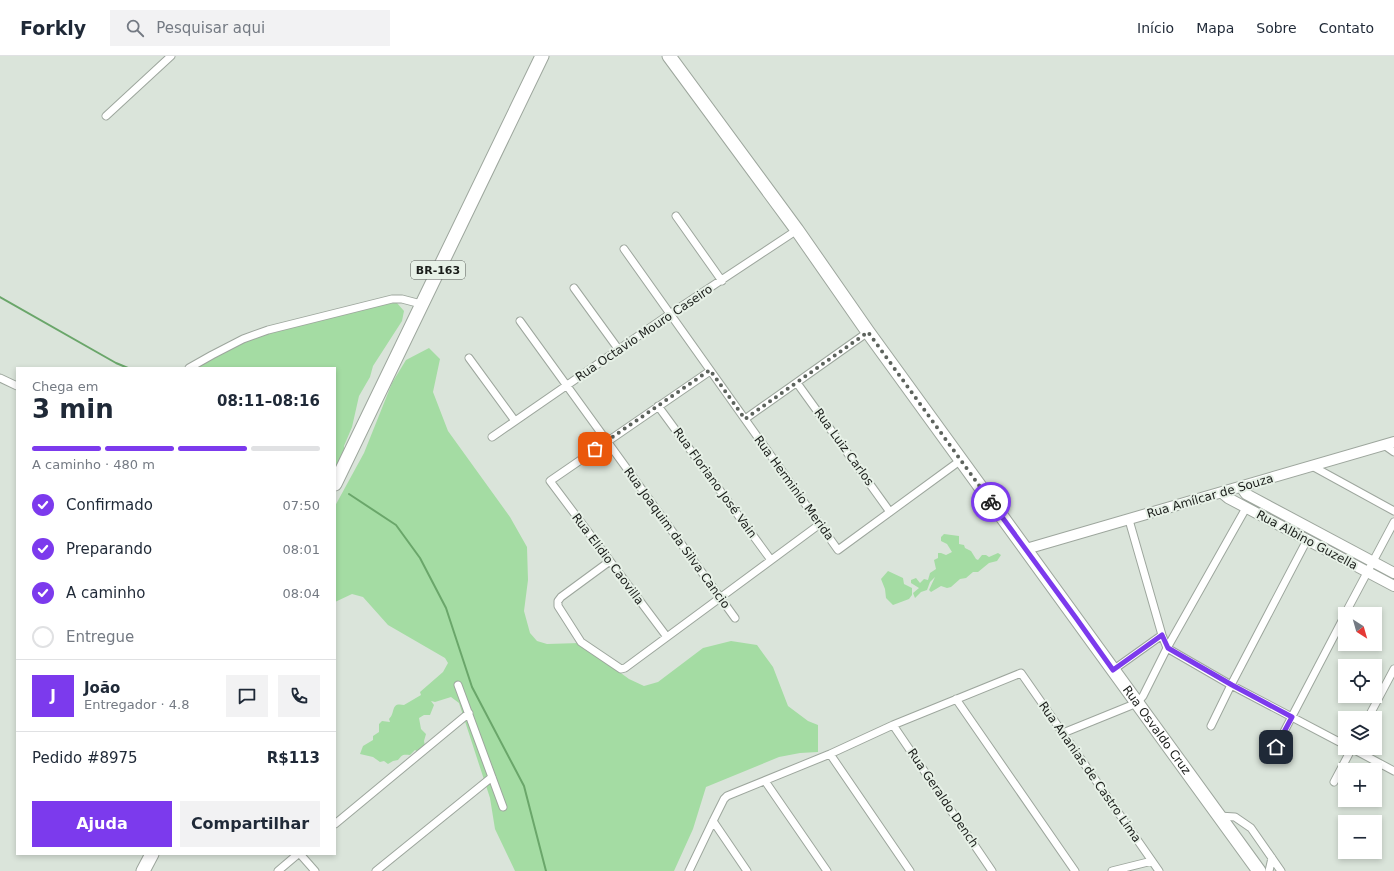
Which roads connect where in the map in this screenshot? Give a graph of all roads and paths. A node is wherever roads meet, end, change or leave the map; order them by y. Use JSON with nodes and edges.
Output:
{"nodes":[{"id":1,"x":171,"y":56,"type":"edge"},
{"id":2,"x":542,"y":56,"type":"edge"},
{"id":3,"x":669,"y":56,"type":"edge"},
{"id":4,"x":106,"y":116,"type":"dead end"},
{"id":5,"x":676,"y":216,"type":"dead end"},
{"id":6,"x":797,"y":230,"type":"junction"},
{"id":7,"x":624,"y":250,"type":"dead end"},
{"id":8,"x":722,"y":281,"type":"junction"},
{"id":9,"x":574,"y":288,"type":"dead end"},
{"id":10,"x":421,"y":304,"type":"junction"},
{"id":11,"x":670,"y":314,"type":"junction"},
{"id":12,"x":520,"y":321,"type":"dead end"},
{"id":13,"x":868,"y":332,"type":"junction"},
{"id":14,"x":619,"y":350,"type":"junction"},
{"id":15,"x":469,"y":358,"type":"dead end"},
{"id":16,"x":191,"y":367,"type":"edge"},
{"id":17,"x":710,"y":370,"type":"junction"},
{"id":18,"x":0,"y":378,"type":"edge"},
{"id":19,"x":797,"y":383,"type":"junction"},
{"id":20,"x":16,"y":386,"type":"edge"},
{"id":21,"x":567,"y":386,"type":"junction"},
{"id":22,"x":658,"y":406,"type":"junction"},
{"id":23,"x":745,"y":419,"type":"junction"},
{"id":24,"x":515,"y":421,"type":"junction"},
{"id":25,"x":492,"y":437,"type":"dead end"},
{"id":26,"x":607,"y":441,"type":"junction"},
{"id":27,"x":1389,"y":444,"type":"edge"},
{"id":28,"x":1394,"y":452,"type":"edge"},
{"id":29,"x":961,"y":460,"type":"junction"},
{"id":30,"x":1312,"y":466,"type":"junction"},
{"id":31,"x":336,"y":482,"type":"edge"},
{"id":32,"x":1241,"y":487,"type":"junction"},
{"id":33,"x":1222,"y":493,"type":"junction"},
{"id":34,"x":1246,"y":508,"type":"junction"},
{"id":35,"x":1394,"y":511,"type":"edge"},
{"id":36,"x":890,"y":512,"type":"junction"},
{"id":37,"x":1128,"y":520,"type":"junction"},
{"id":38,"x":1394,"y":522,"type":"edge"},
{"id":39,"x":820,"y":524,"type":"junction"},
{"id":40,"x":1308,"y":540,"type":"junction"},
{"id":41,"x":1026,"y":550,"type":"junction"},
{"id":42,"x":771,"y":560,"type":"junction"},
{"id":43,"x":610,"y":561,"type":"junction"},
{"id":44,"x":1372,"y":562,"type":"junction"},
{"id":45,"x":1367,"y":572,"type":"junction"},
{"id":46,"x":1394,"y":574,"type":"edge"},
{"id":47,"x":1394,"y":586,"type":"edge"},
{"id":48,"x":720,"y":598,"type":"junction"},
{"id":49,"x":1349,"y":607,"type":"edge"},
{"id":50,"x":735,"y":618,"type":"dead end"},
{"id":51,"x":1338,"y":628,"type":"edge"},
{"id":52,"x":1162,"y":635,"type":"junction"},
{"id":53,"x":667,"y":637,"type":"junction"},
{"id":54,"x":1168,"y":648,"type":"junction"},
{"id":55,"x":1113,"y":670,"type":"junction"},
{"id":56,"x":1394,"y":670,"type":"edge"},
{"id":57,"x":458,"y":685,"type":"dead end"},
{"id":58,"x":1232,"y":685,"type":"junction"},
{"id":59,"x":956,"y":699,"type":"junction"},
{"id":60,"x":1137,"y":703,"type":"junction"},
{"id":61,"x":1372,"y":711,"type":"edge"},
{"id":62,"x":469,"y":713,"type":"junction"},
{"id":63,"x":1292,"y":717,"type":"junction"},
{"id":64,"x":894,"y":725,"type":"junction"},
{"id":65,"x":1211,"y":726,"type":"dead end"},
{"id":66,"x":1063,"y":734,"type":"junction"},
{"id":67,"x":1338,"y":741,"type":"edge"},
{"id":68,"x":1276,"y":747,"type":"dead end"},
{"id":69,"x":830,"y":754,"type":"junction"},
{"id":70,"x":1348,"y":755,"type":"edge"},
{"id":71,"x":1364,"y":755,"type":"edge"},
{"id":72,"x":1394,"y":771,"type":"edge"},
{"id":73,"x":492,"y":776,"type":"junction"},
{"id":74,"x":765,"y":781,"type":"junction"},
{"id":75,"x":1334,"y":782,"type":"dead end"},
{"id":76,"x":503,"y":807,"type":"dead end"},
{"id":77,"x":1219,"y":816,"type":"junction"},
{"id":78,"x":713,"y":821,"type":"junction"},
{"id":79,"x":336,"y":823,"type":"edge"},
{"id":80,"x":151,"y":855,"type":"edge"},
{"id":81,"x":298,"y":855,"type":"edge"},
{"id":82,"x":300,"y":855,"type":"edge"},
{"id":83,"x":1272,"y":858,"type":"junction"},
{"id":84,"x":1152,"y":861,"type":"junction"},
{"id":85,"x":143,"y":871,"type":"edge"},
{"id":86,"x":278,"y":871,"type":"edge"},
{"id":87,"x":316,"y":871,"type":"edge"},
{"id":88,"x":376,"y":871,"type":"edge"},
{"id":89,"x":689,"y":871,"type":"edge"},
{"id":90,"x":747,"y":871,"type":"edge"},
{"id":91,"x":827,"y":871,"type":"edge"},
{"id":92,"x":910,"y":871,"type":"edge"},
{"id":93,"x":992,"y":871,"type":"edge"},
{"id":94,"x":1075,"y":871,"type":"edge"},
{"id":95,"x":1112,"y":871,"type":"edge"},
{"id":96,"x":1159,"y":871,"type":"edge"},
{"id":97,"x":1259,"y":871,"type":"edge"},
{"id":98,"x":1269,"y":871,"type":"edge"},
{"id":99,"x":1281,"y":871,"type":"edge"}],
"edges":[{"from":1,"to":4,"type":"street"},
{"from":2,"to":10,"type":"highway","number":"BR-163"},
{"from":3,"to":6,"type":"highway","name":"Rua Osvaldo Cruz"},
{"from":5,"to":8,"type":"street"},
{"from":6,"to":8,"type":"street","name":"Rua Octavio Mouro Caseiro"},
{"from":6,"to":13,"type":"highway","name":"Rua Osvaldo Cruz"},
{"from":7,"to":11,"type":"street","name":"Rua Herminio Merida"},
{"from":8,"to":11,"type":"street","name":"Rua Octavio Mouro Caseiro"},
{"from":9,"to":14,"type":"street"},
{"from":10,"to":16,"type":"street"},
{"from":10,"to":31,"type":"highway","number":"BR-163"},
{"from":11,"to":14,"type":"street","name":"Rua Octavio Mouro Caseiro"},
{"from":11,"to":17,"type":"street","name":"Rua Herminio Merida"},
{"from":12,"to":21,"type":"street","name":"Rua Joaquim da Silva Cancio"},
{"from":13,"to":19,"type":"street"},
{"from":13,"to":29,"type":"highway","name":"Rua Osvaldo Cruz"},
{"from":14,"to":21,"type":"street","name":"Rua Octavio Mouro Caseiro"},
{"from":15,"to":24,"type":"street"},
{"from":17,"to":22,"type":"street"},
{"from":17,"to":23,"type":"street","name":"Rua Herminio Merida"},
{"from":18,"to":20,"type":"street"},
{"from":19,"to":23,"type":"street"},
{"from":19,"to":36,"type":"street","name":"Rua Luiz Carlos"},
{"from":21,"to":24,"type":"street","name":"Rua Octavio Mouro Caseiro"},
{"from":21,"to":26,"type":"street","name":"Rua Joaquim da Silva Cancio"},
{"from":22,"to":26,"type":"street"},
{"from":22,"to":42,"type":"street","name":"Rua Floriano José Vain"},
{"from":23,"to":39,"type":"street","name":"Rua Herminio Merida"},
{"from":24,"to":25,"type":"street","name":"Rua Octavio Mouro Caseiro"},
{"from":26,"to":43,"type":"street","name":"Rua Elidio Caovilla"},
{"from":26,"to":48,"type":"street","name":"Rua Joaquim da Silva Cancio"},
{"from":27,"to":28,"type":"street"},
{"from":27,"to":30,"type":"street","name":"Rua Amílcar de Souza"},
{"from":29,"to":36,"type":"street"},
{"from":29,"to":41,"type":"highway","name":"Rua Osvaldo Cruz"},
{"from":30,"to":32,"type":"street","name":"Rua Amílcar de Souza"},
{"from":30,"to":35,"type":"street"},
{"from":32,"to":33,"type":"street","name":"Rua Amílcar de Souza"},
{"from":32,"to":44,"type":"street","name":"Rua Albino Guzella"},
{"from":33,"to":34,"type":"street","name":"Rua Albino Guzella"},
{"from":33,"to":37,"type":"street","name":"Rua Amílcar de Souza"},
{"from":34,"to":40,"type":"street","name":"Rua Albino Guzella"},
{"from":34,"to":54,"type":"street"},
{"from":36,"to":39,"type":"street","name":"Rua Herminio Merida"},
{"from":37,"to":41,"type":"street","name":"Rua Amílcar de Souza"},
{"from":37,"to":52,"type":"street"},
{"from":38,"to":44,"type":"street"},
{"from":39,"to":42,"type":"street"},
{"from":40,"to":45,"type":"street","name":"Rua Albino Guzella"},
{"from":40,"to":58,"type":"street"},
{"from":41,"to":55,"type":"highway","name":"Rua Osvaldo Cruz"},
{"from":42,"to":48,"type":"street"},
{"from":43,"to":53,"type":"street","name":"Rua Elidio Caovilla"},
{"from":43,"to":53,"type":"street"},
{"from":44,"to":45,"type":"street"},
{"from":44,"to":46,"type":"street","name":"Rua Albino Guzella"},
{"from":45,"to":47,"type":"street","name":"Rua Albino Guzella"},
{"from":45,"to":49,"type":"street"},
{"from":48,"to":50,"type":"street","name":"Rua Joaquim da Silva Cancio"},
{"from":48,"to":53,"type":"street"},
{"from":51,"to":63,"type":"street"},
{"from":52,"to":54,"type":"street"},
{"from":52,"to":55,"type":"street"},
{"from":54,"to":58,"type":"street"},
{"from":54,"to":60,"type":"street"},
{"from":55,"to":60,"type":"highway","name":"Rua Osvaldo Cruz"},
{"from":56,"to":61,"type":"street"},
{"from":57,"to":62,"type":"street"},
{"from":58,"to":63,"type":"street"},
{"from":58,"to":65,"type":"street"},
{"from":59,"to":64,"type":"street"},
{"from":59,"to":66,"type":"street","name":"Rua Ananias de Castro Lima"},
{"from":59,"to":94,"type":"street"},
{"from":60,"to":66,"type":"street"},
{"from":60,"to":77,"type":"highway","name":"Rua Osvaldo Cruz"},
{"from":62,"to":73,"type":"street"},
{"from":62,"to":79,"type":"street"},
{"from":63,"to":67,"type":"street"},
{"from":63,"to":68,"type":"street"},
{"from":64,"to":69,"type":"street"},
{"from":64,"to":93,"type":"street","name":"Rua Geraldo Dench"},
{"from":66,"to":84,"type":"street","name":"Rua Ananias de Castro Lima"},
{"from":69,"to":74,"type":"street"},
{"from":69,"to":92,"type":"street"},
{"from":70,"to":75,"type":"street"},
{"from":71,"to":72,"type":"street"},
{"from":73,"to":76,"type":"street"},
{"from":73,"to":88,"type":"street"},
{"from":74,"to":78,"type":"street"},
{"from":74,"to":91,"type":"street"},
{"from":77,"to":83,"type":"street"},
{"from":77,"to":97,"type":"highway","name":"Rua Osvaldo Cruz"},
{"from":78,"to":89,"type":"street"},
{"from":78,"to":90,"type":"street"},
{"from":80,"to":85,"type":"highway"},
{"from":81,"to":86,"type":"street"},
{"from":82,"to":87,"type":"street"},
{"from":83,"to":98,"type":"street"},
{"from":83,"to":99,"type":"street"},
{"from":84,"to":95,"type":"street"},
{"from":84,"to":96,"type":"street","name":"Rua Ananias de Castro Lima"}]}
